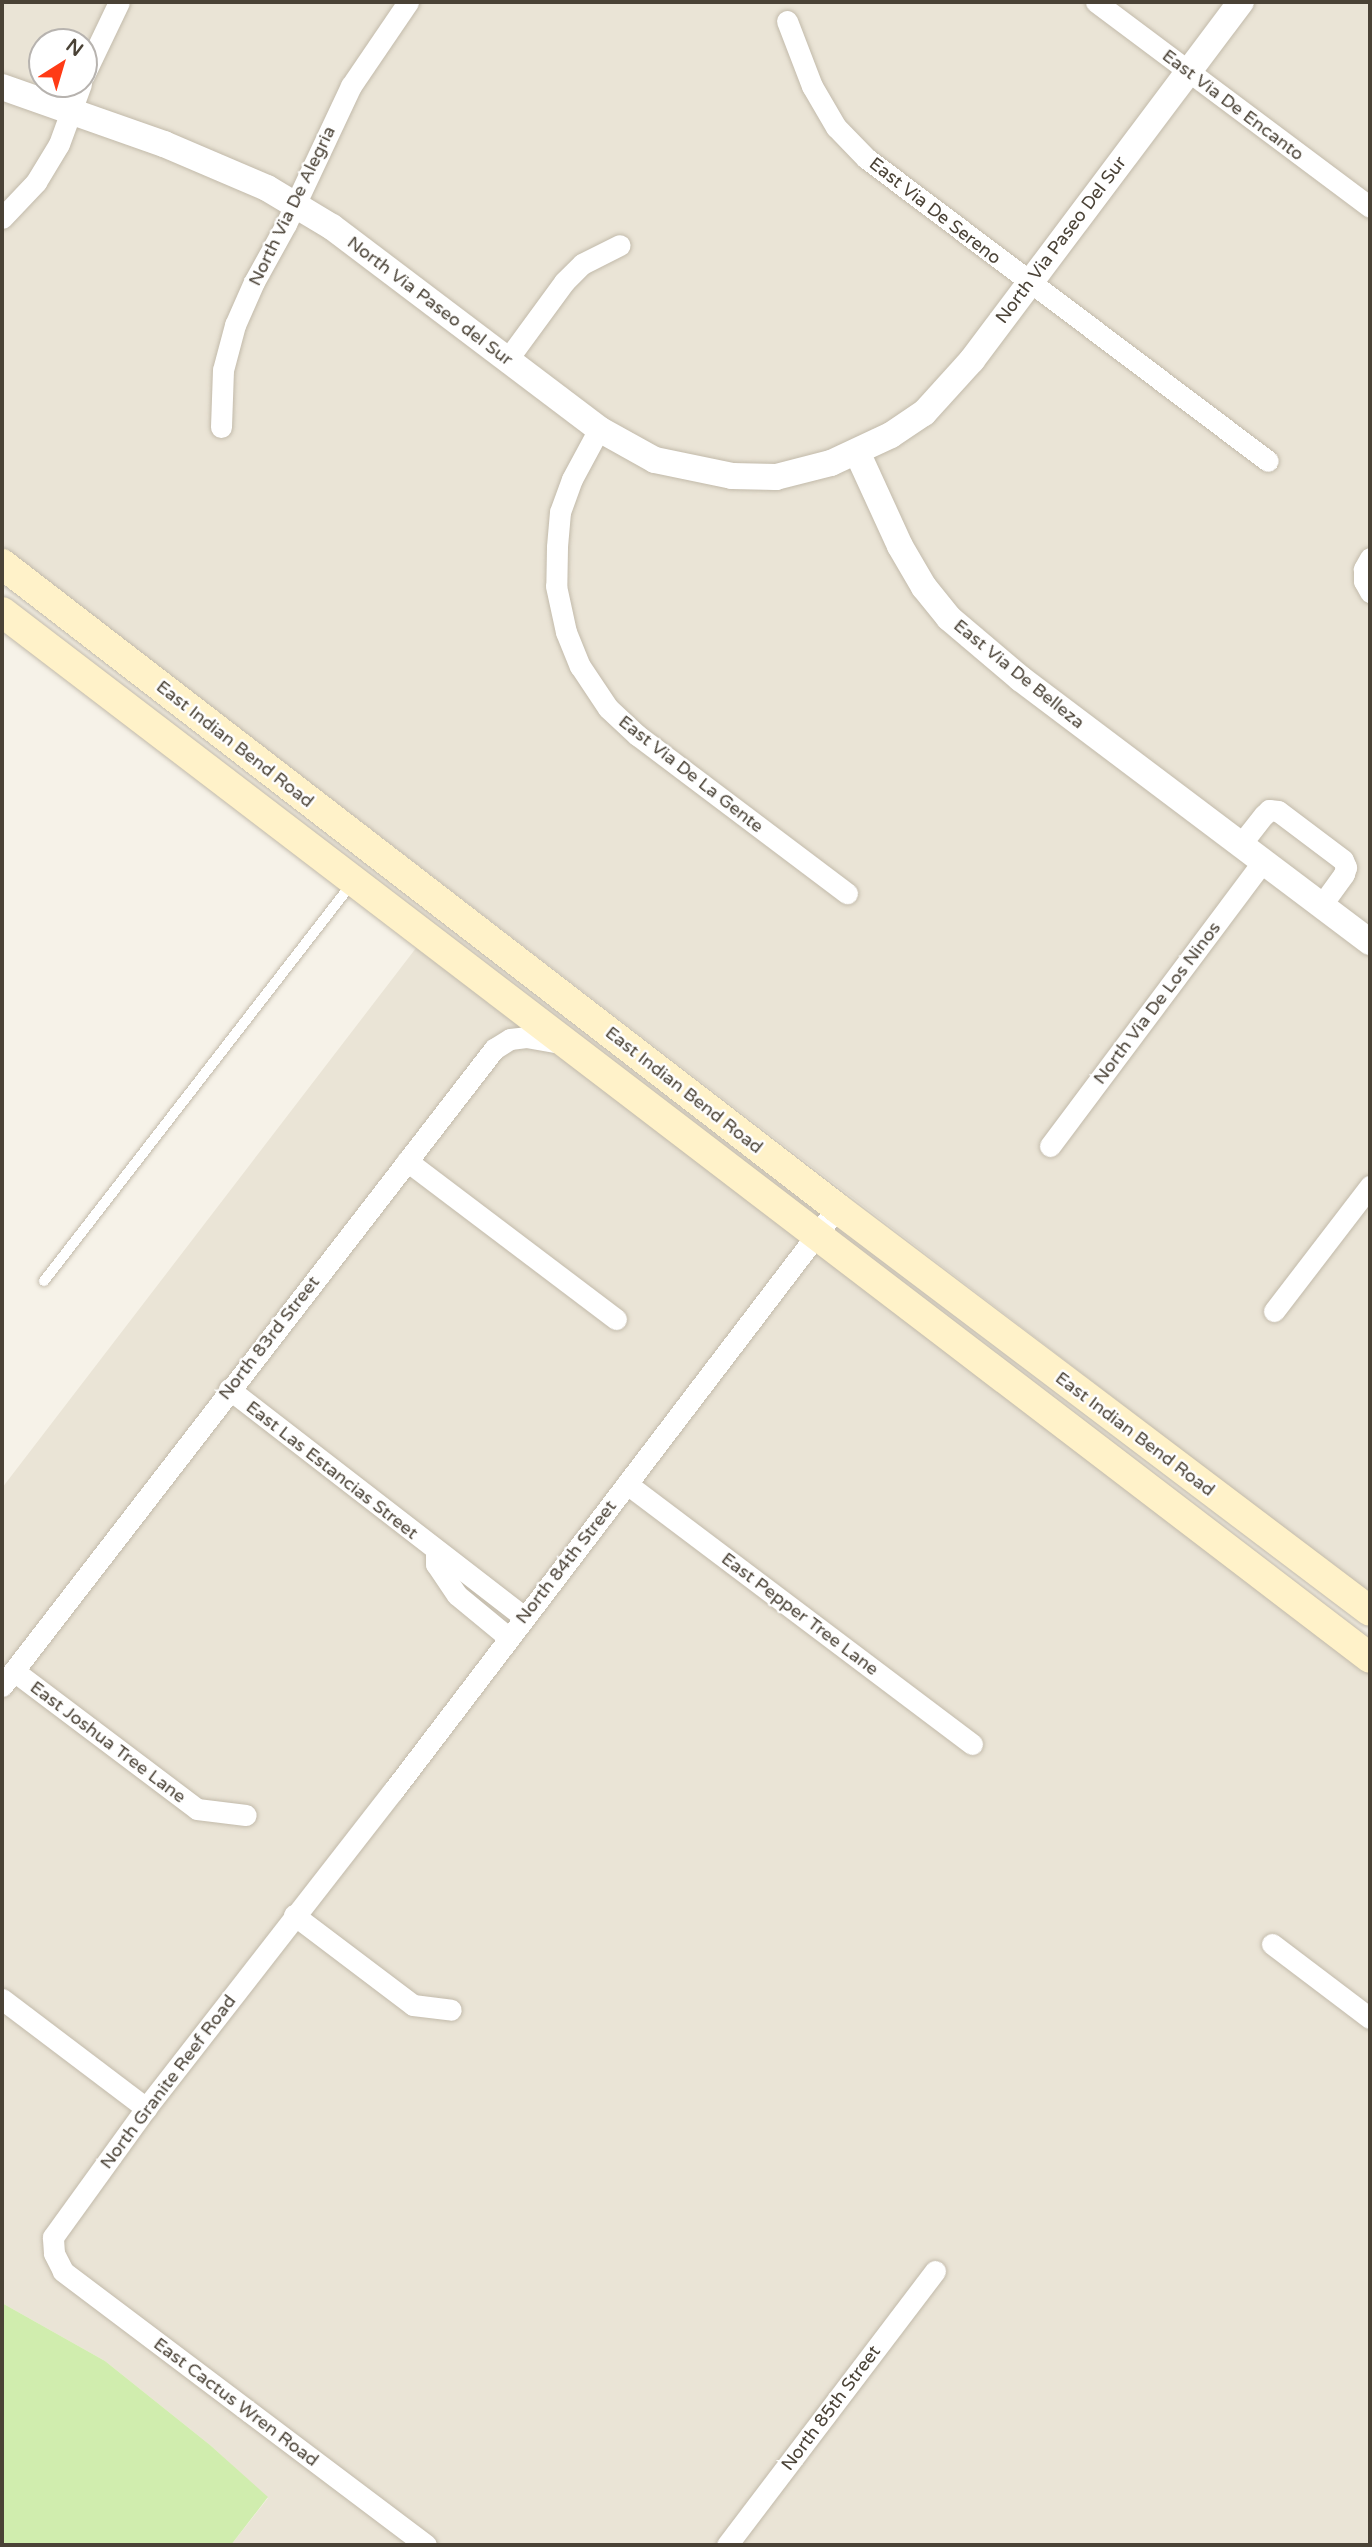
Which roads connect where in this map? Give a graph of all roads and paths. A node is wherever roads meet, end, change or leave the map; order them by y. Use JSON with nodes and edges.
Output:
{"nodes":[{"id":1,"x":119,"y":2,"type":"edge"},
{"id":2,"x":408,"y":2,"type":"edge"},
{"id":3,"x":1096,"y":2,"type":"edge"},
{"id":4,"x":1241,"y":2,"type":"edge"},
{"id":5,"x":787,"y":21,"type":"dead end"},
{"id":6,"x":98,"y":46,"type":"edge"},
{"id":7,"x":1188,"y":71,"type":"junction"},
{"id":8,"x":2,"y":87,"type":"edge"},
{"id":9,"x":76,"y":98,"type":"edge"},
{"id":10,"x":71,"y":112,"type":"junction"},
{"id":11,"x":295,"y":204,"type":"junction"},
{"id":12,"x":1370,"y":207,"type":"edge"},
{"id":13,"x":2,"y":218,"type":"edge"},
{"id":14,"x":620,"y":245,"type":"dead end"},
{"id":15,"x":1028,"y":282,"type":"junction"},
{"id":16,"x":507,"y":360,"type":"junction"},
{"id":17,"x":221,"y":427,"type":"dead end"},
{"id":18,"x":600,"y":429,"type":"junction"},
{"id":19,"x":857,"y":452,"type":"junction"},
{"id":20,"x":1268,"y":461,"type":"dead end"},
{"id":21,"x":1370,"y":558,"type":"edge"},
{"id":22,"x":2,"y":564,"type":"edge"},
{"id":23,"x":1370,"y":592,"type":"edge"},
{"id":24,"x":2,"y":612,"type":"edge"},
{"id":25,"x":1241,"y":844,"type":"junction"},
{"id":26,"x":1263,"y":861,"type":"junction"},
{"id":27,"x":354,"y":882,"type":"junction"},
{"id":28,"x":847,"y":894,"type":"dead end"},
{"id":29,"x":1321,"y":906,"type":"junction"},
{"id":30,"x":1370,"y":942,"type":"edge"},
{"id":31,"x":563,"y":1043,"type":"junction"},
{"id":32,"x":1050,"y":1146,"type":"dead end"},
{"id":33,"x":407,"y":1161,"type":"junction"},
{"id":34,"x":1370,"y":1186,"type":"edge"},
{"id":35,"x":837,"y":1208,"type":"junction"},
{"id":36,"x":817,"y":1236,"type":"junction"},
{"id":37,"x":44,"y":1281,"type":"dead end"},
{"id":38,"x":1275,"y":1311,"type":"dead end"},
{"id":39,"x":616,"y":1319,"type":"dead end"},
{"id":40,"x":229,"y":1389,"type":"junction"},
{"id":41,"x":628,"y":1484,"type":"junction"},
{"id":42,"x":436,"y":1550,"type":"junction"},
{"id":43,"x":1370,"y":1611,"type":"edge"},
{"id":44,"x":524,"y":1617,"type":"junction"},
{"id":45,"x":509,"y":1637,"type":"junction"},
{"id":46,"x":1370,"y":1658,"type":"edge"},
{"id":47,"x":8,"y":1679,"type":"edge"},
{"id":48,"x":972,"y":1744,"type":"dead end"},
{"id":49,"x":246,"y":1815,"type":"dead end"},
{"id":50,"x":294,"y":1915,"type":"junction"},
{"id":51,"x":1272,"y":1944,"type":"dead end"},
{"id":52,"x":2,"y":1999,"type":"edge"},
{"id":53,"x":451,"y":2010,"type":"dead end"},
{"id":54,"x":1370,"y":2018,"type":"edge"},
{"id":55,"x":146,"y":2108,"type":"junction"},
{"id":56,"x":54,"y":2253,"type":"joint"},
{"id":57,"x":936,"y":2271,"type":"dead end"},
{"id":58,"x":426,"y":2545,"type":"edge"},
{"id":59,"x":727,"y":2545,"type":"edge"}],
"edges":[{"from":1,"to":6,"type":"street"},
{"from":2,"to":11,"type":"street","name":"North Via De Alegria"},
{"from":3,"to":7,"type":"street","name":"East Via De Encanto"},
{"from":4,"to":7,"type":"street","name":"North Via Paseo Del Sur"},
{"from":5,"to":15,"type":"street","name":"East Via De Sereno"},
{"from":7,"to":12,"type":"street","name":"East Via De Encanto"},
{"from":7,"to":15,"type":"street","name":"North Via Paseo Del Sur"},
{"from":8,"to":10,"type":"street","name":"North Via Paseo del Sur"},
{"from":9,"to":10,"type":"street"},
{"from":10,"to":11,"type":"street","name":"North Via Paseo del Sur"},
{"from":10,"to":13,"type":"street"},
{"from":11,"to":16,"type":"street","name":"North Via Paseo del Sur"},
{"from":11,"to":17,"type":"street","name":"North Via De Alegria"},
{"from":14,"to":16,"type":"street"},
{"from":15,"to":19,"type":"street","name":"North Via Paseo Del Sur"},
{"from":15,"to":20,"type":"street","name":"East Via De Sereno"},
{"from":16,"to":18,"type":"street","name":"North Via Paseo del Sur"},
{"from":18,"to":19,"type":"street","name":"North Via Paseo del Sur"},
{"from":18,"to":28,"type":"street","name":"East Via De La Gente"},
{"from":19,"to":25,"type":"street","name":"East Via De Belleza"},
{"from":21,"to":23,"type":"street"},
{"from":22,"to":35,"type":"main road","name":"East Indian Bend Road"},
{"from":24,"to":27,"type":"main road","name":"East Indian Bend Road"},
{"from":25,"to":26,"type":"street","name":"East Via De Belleza"},
{"from":25,"to":29,"type":"street"},
{"from":26,"to":29,"type":"street","name":"East Via De Belleza"},
{"from":26,"to":32,"type":"street","name":"North Via De Los Ninos"},
{"from":27,"to":31,"type":"main road","name":"East Indian Bend Road"},
{"from":27,"to":37,"type":"lane"},
{"from":29,"to":30,"type":"street","name":"East Via De Belleza"},
{"from":31,"to":33,"type":"street","name":"North 83rd Street"},
{"from":31,"to":36,"type":"main road","name":"East Indian Bend Road"},
{"from":33,"to":39,"type":"street"},
{"from":33,"to":40,"type":"street","name":"North 83rd Street"},
{"from":34,"to":38,"type":"street"},
{"from":35,"to":36,"type":"street","name":"North 84th Street"},
{"from":35,"to":43,"type":"main road","name":"East Indian Bend Road"},
{"from":36,"to":41,"type":"street","name":"North 84th Street"},
{"from":36,"to":46,"type":"main road","name":"East Indian Bend Road"},
{"from":40,"to":42,"type":"street","name":"East Las Estancias Street"},
{"from":40,"to":47,"type":"street","name":"North 83rd Street"},
{"from":41,"to":44,"type":"street","name":"North 84th Street"},
{"from":41,"to":48,"type":"street","name":"East Pepper Tree Lane"},
{"from":42,"to":44,"type":"street","name":"East Las Estancias Street"},
{"from":42,"to":45,"type":"street","name":"East Las Estancias Street"},
{"from":44,"to":45,"type":"street","name":"North 84th Street"},
{"from":45,"to":50,"type":"street","name":"North 84th Street"},
{"from":47,"to":49,"type":"street","name":"East Joshua Tree Lane"},
{"from":50,"to":53,"type":"street"},
{"from":50,"to":55,"type":"street","name":"North Granite Reef Road"},
{"from":51,"to":54,"type":"street"},
{"from":52,"to":55,"type":"street"},
{"from":55,"to":56,"type":"street","name":"North Granite Reef Road"},
{"from":56,"to":58,"type":"street","name":"East Cactus Wren Road"},
{"from":57,"to":59,"type":"street","name":"North 85th Street"}]}
